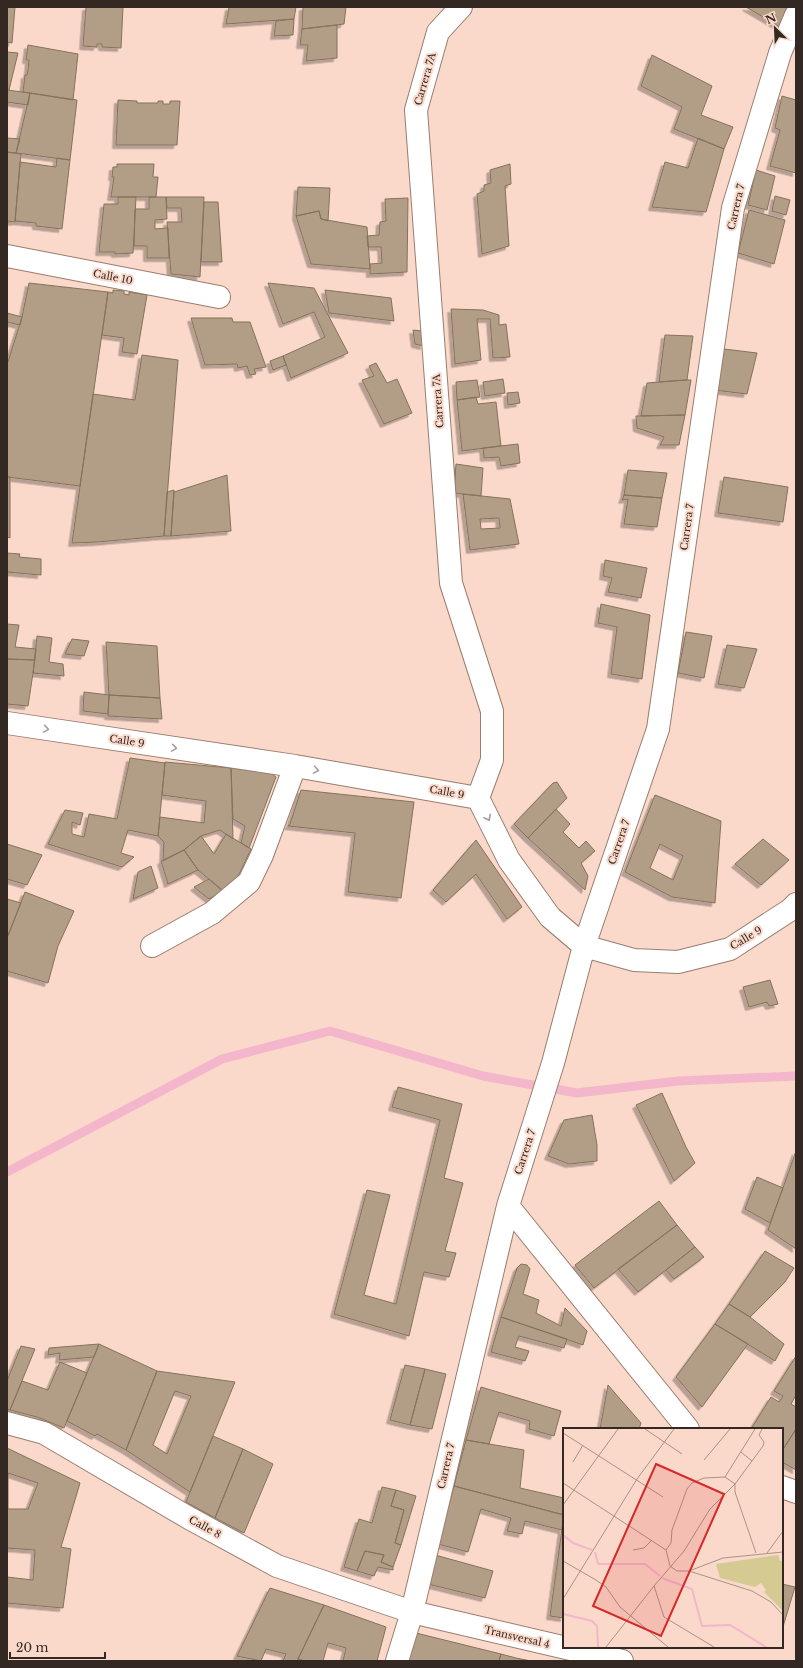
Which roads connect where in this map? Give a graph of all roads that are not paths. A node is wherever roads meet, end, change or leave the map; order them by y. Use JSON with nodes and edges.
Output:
{"nodes":[{"id":1,"x":461,"y":7,"type":"edge"},
{"id":2,"x":796,"y":15,"type":"edge"},
{"id":3,"x":7,"y":256,"type":"edge"},
{"id":4,"x":219,"y":297,"type":"dead end"},
{"id":5,"x":7,"y":723,"type":"edge"},
{"id":6,"x":295,"y":766,"type":"junction"},
{"id":7,"x":478,"y":798,"type":"junction"},
{"id":8,"x":794,"y":908,"type":"edge"},
{"id":9,"x":152,"y":946,"type":"dead end"},
{"id":10,"x":584,"y":946,"type":"junction"},
{"id":11,"x":508,"y":1206,"type":"junction"},
{"id":12,"x":7,"y":1423,"type":"edge"},
{"id":13,"x":687,"y":1428,"type":"edge"},
{"id":14,"x":783,"y":1487,"type":"edge"},
{"id":15,"x":796,"y":1492,"type":"edge"},
{"id":16,"x":412,"y":1612,"type":"junction"},
{"id":17,"x":563,"y":1647,"type":"edge"},
{"id":18,"x":566,"y":1648,"type":"edge"},
{"id":19,"x":397,"y":1661,"type":"edge"},
{"id":20,"x":622,"y":1661,"type":"edge"}],
"edges":[{"from":1,"to":7,"type":"street","name":"Carrera 7A"},
{"from":2,"to":10,"type":"street","name":"Carrera 7"},
{"from":3,"to":4,"type":"street","name":"Calle 10"},
{"from":5,"to":6,"type":"street","name":"Calle 9","one_way":true},
{"from":6,"to":7,"type":"street","name":"Calle 9","one_way":true},
{"from":6,"to":9,"type":"street"},
{"from":7,"to":10,"type":"street","name":"Calle 9","one_way":true},
{"from":8,"to":10,"type":"street","name":"Calle 9"},
{"from":10,"to":11,"type":"street","name":"Carrera 7"},
{"from":11,"to":13,"type":"street"},
{"from":11,"to":16,"type":"street","name":"Carrera 7"},
{"from":12,"to":16,"type":"street","name":"Calle 8"},
{"from":14,"to":15,"type":"street"},
{"from":16,"to":17,"type":"street","name":"Transversal 4"},
{"from":16,"to":19,"type":"street","name":"Carrera 7"},
{"from":18,"to":20,"type":"street","name":"Transversal 4"}]}
